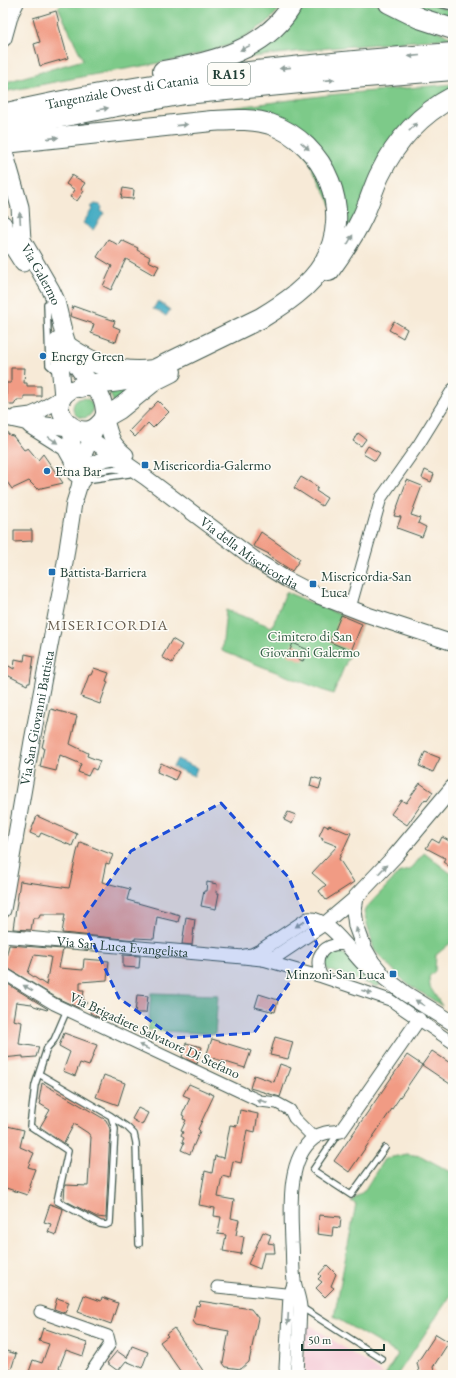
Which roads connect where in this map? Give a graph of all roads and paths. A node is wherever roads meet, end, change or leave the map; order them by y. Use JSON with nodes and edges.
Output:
{"nodes":[{"id":1,"x":14,"y":3,"type":"edge"},
{"id":2,"x":293,"y":3,"type":"edge"},
{"id":3,"x":389,"y":3,"type":"edge"},
{"id":4,"x":437,"y":3,"type":"edge"},
{"id":5,"x":453,"y":7,"type":"edge"},
{"id":6,"x":453,"y":29,"type":"edge"},
{"id":7,"x":3,"y":38,"type":"edge"},
{"id":8,"x":453,"y":53,"type":"edge"},
{"id":9,"x":453,"y":70,"type":"edge"},
{"id":10,"x":453,"y":97,"type":"edge"},
{"id":11,"x":8,"y":127,"type":"edge"},
{"id":12,"x":3,"y":224,"type":"edge"},
{"id":13,"x":68,"y":347,"type":"junction"},
{"id":14,"x":154,"y":370,"type":"junction"},
{"id":15,"x":73,"y":388,"type":"junction"},
{"id":16,"x":453,"y":389,"type":"edge"},
{"id":17,"x":4,"y":418,"type":"edge"},
{"id":18,"x":108,"y":419,"type":"junction"},
{"id":19,"x":24,"y":422,"type":"junction"},
{"id":20,"x":71,"y":426,"type":"junction"},
{"id":21,"x":91,"y":439,"type":"junction"},
{"id":22,"x":117,"y":457,"type":"junction"},
{"id":23,"x":81,"y":476,"type":"junction"},
{"id":24,"x":140,"y":478,"type":"junction"},
{"id":25,"x":161,"y":498,"type":"dead end"},
{"id":26,"x":74,"y":503,"type":"junction"},
{"id":27,"x":182,"y":504,"type":"junction"},
{"id":28,"x":350,"y":608,"type":"junction"},
{"id":29,"x":453,"y":643,"type":"edge"},
{"id":30,"x":453,"y":787,"type":"edge"},
{"id":31,"x":356,"y":898,"type":"junction"},
{"id":32,"x":3,"y":910,"type":"edge"},
{"id":33,"x":324,"y":924,"type":"junction"},
{"id":34,"x":3,"y":936,"type":"edge"},
{"id":35,"x":347,"y":945,"type":"junction"},
{"id":36,"x":243,"y":956,"type":"junction"},
{"id":37,"x":262,"y":959,"type":"junction"},
{"id":38,"x":3,"y":973,"type":"edge"},
{"id":39,"x":322,"y":977,"type":"junction"},
{"id":40,"x":385,"y":978,"type":"junction"},
{"id":41,"x":67,"y":1010,"type":"junction"},
{"id":42,"x":419,"y":1019,"type":"junction"},
{"id":43,"x":453,"y":1023,"type":"edge"},
{"id":44,"x":453,"y":1043,"type":"edge"},
{"id":45,"x":39,"y":1074,"type":"junction"},
{"id":46,"x":111,"y":1116,"type":"junction"},
{"id":47,"x":341,"y":1131,"type":"junction"},
{"id":48,"x":314,"y":1138,"type":"junction"},
{"id":49,"x":385,"y":1148,"type":"dead end"},
{"id":50,"x":139,"y":1244,"type":"dead end"},
{"id":51,"x":217,"y":1287,"type":"dead end"},
{"id":52,"x":296,"y":1299,"type":"junction"},
{"id":53,"x":40,"y":1312,"type":"dead end"},
{"id":54,"x":382,"y":1359,"type":"dead end"},
{"id":55,"x":89,"y":1375,"type":"edge"},
{"id":56,"x":286,"y":1375,"type":"edge"},
{"id":57,"x":297,"y":1375,"type":"edge"}],
"edges":[{"from":1,"to":7,"type":"main road"},
{"from":2,"to":11,"type":"highway","one_way":true},
{"from":3,"to":6,"type":"highway"},
{"from":4,"to":5,"type":"lane"},
{"from":8,"to":11,"type":"highway","name":"Tangenziale Ovest di Catania","number":"RA15","one_way":true},
{"from":11,"to":9,"type":"highway","name":"Tangenziale Ovest di Catania","number":"RA15","one_way":true},
{"from":18,"to":10,"type":"highway","one_way":true},
{"from":13,"to":11,"type":"main road","name":"Via Galermo","one_way":true},
{"from":11,"to":14,"type":"highway","one_way":true},
{"from":12,"to":15,"type":"main road","name":"Via Galermo"},
{"from":13,"to":14,"type":"highway"},
{"from":13,"to":15,"type":"main road","name":"Via Galermo"},
{"from":14,"to":15,"type":"highway"},
{"from":15,"to":17,"type":"main road"},
{"from":15,"to":18,"type":"main road"},
{"from":15,"to":20,"type":"main road"},
{"from":16,"to":28,"type":"street"},
{"from":17,"to":19,"type":"main road"},
{"from":18,"to":20,"type":"main road"},
{"from":18,"to":21,"type":"main road"},
{"from":18,"to":24,"type":"main road"},
{"from":19,"to":20,"type":"main road"},
{"from":19,"to":23,"type":"main road","one_way":true},
{"from":20,"to":21,"type":"main road","name":"Via della Misericordia"},
{"from":20,"to":23,"type":"main road"},
{"from":21,"to":22,"type":"main road","name":"Via della Misericordia"},
{"from":21,"to":23,"type":"main road"},
{"from":22,"to":23,"type":"main road"},
{"from":22,"to":24,"type":"main road","name":"Via della Misericordia"},
{"from":23,"to":24,"type":"lane"},
{"from":23,"to":26,"type":"main road"},
{"from":23,"to":26,"type":"main road"},
{"from":24,"to":27,"type":"main road","name":"Via della Misericordia"},
{"from":25,"to":27,"type":"lane"},
{"from":26,"to":32,"type":"main road","name":"Via San Giovanni Battista"},
{"from":27,"to":28,"type":"main road","name":"Via della Misericordia"},
{"from":28,"to":29,"type":"main road","name":"Via della Misericordia"},
{"from":31,"to":30,"type":"main road","one_way":true},
{"from":31,"to":33,"type":"street"},
{"from":40,"to":31,"type":"main road","one_way":true},
{"from":33,"to":35,"type":"street"},
{"from":33,"to":36,"type":"street","one_way":true},
{"from":33,"to":37,"type":"street"},
{"from":34,"to":36,"type":"street","name":"Via San Luca Evangelista"},
{"from":35,"to":39,"type":"street"},
{"from":35,"to":40,"type":"street"},
{"from":36,"to":37,"type":"street","name":"Via San Luca Evangelista"},
{"from":37,"to":39,"type":"street"},
{"from":41,"to":38,"type":"street","name":"Via Brigadiere Salvatore Di Stefano","one_way":true},
{"from":39,"to":42,"type":"street","one_way":true},
{"from":43,"to":40,"type":"main road","one_way":true},
{"from":41,"to":45,"type":"lane"},
{"from":48,"to":41,"type":"street","name":"Via Brigadiere Salvatore Di Stefano","one_way":true},
{"from":42,"to":44,"type":"street"},
{"from":42,"to":47,"type":"street"},
{"from":45,"to":46,"type":"lane"},
{"from":45,"to":46,"type":"lane"},
{"from":46,"to":50,"type":"lane"},
{"from":47,"to":48,"type":"street"},
{"from":47,"to":49,"type":"lane"},
{"from":48,"to":52,"type":"street"},
{"from":51,"to":52,"type":"street"},
{"from":52,"to":54,"type":"lane"},
{"from":52,"to":56,"type":"street","one_way":true},
{"from":52,"to":57,"type":"street"},
{"from":53,"to":55,"type":"street"}]}
